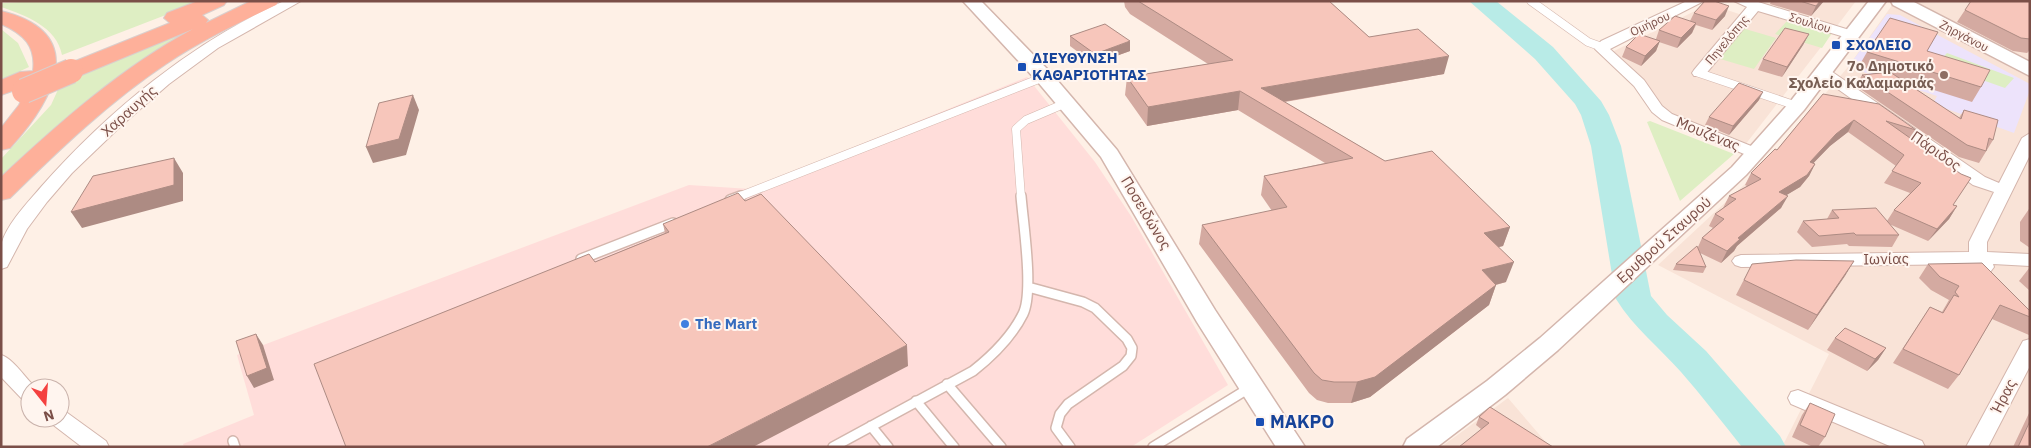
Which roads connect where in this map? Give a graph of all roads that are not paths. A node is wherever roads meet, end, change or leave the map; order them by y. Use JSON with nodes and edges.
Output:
{"nodes":[{"id":1,"x":218,"y":1,"type":"edge"},
{"id":2,"x":246,"y":1,"type":"edge"},
{"id":3,"x":269,"y":1,"type":"edge"},
{"id":4,"x":295,"y":1,"type":"edge"},
{"id":5,"x":971,"y":1,"type":"edge"},
{"id":6,"x":1531,"y":1,"type":"edge"},
{"id":7,"x":1698,"y":1,"type":"edge"},
{"id":8,"x":1740,"y":1,"type":"edge"},
{"id":9,"x":1878,"y":1,"type":"edge"},
{"id":10,"x":1899,"y":1,"type":"edge"},
{"id":11,"x":1756,"y":6,"type":"junction"},
{"id":12,"x":1,"y":17,"type":"edge"},
{"id":13,"x":1851,"y":35,"type":"junction"},
{"id":14,"x":1602,"y":47,"type":"junction"},
{"id":15,"x":71,"y":65,"type":"junction"},
{"id":16,"x":2030,"y":70,"type":"edge"},
{"id":17,"x":1823,"y":72,"type":"junction"},
{"id":18,"x":1699,"y":73,"type":"joint"},
{"id":19,"x":1044,"y":77,"type":"junction"},
{"id":20,"x":18,"y":86,"type":"edge"},
{"id":21,"x":1,"y":102,"type":"edge"},
{"id":22,"x":1066,"y":103,"type":"junction"},
{"id":23,"x":1797,"y":106,"type":"junction"},
{"id":24,"x":2030,"y":138,"type":"edge"},
{"id":25,"x":1,"y":143,"type":"edge"},
{"id":26,"x":1755,"y":153,"type":"junction"},
{"id":27,"x":2004,"y":190,"type":"junction"},
{"id":28,"x":1,"y":192,"type":"edge"},
{"id":29,"x":720,"y":204,"type":"edge"},
{"id":30,"x":683,"y":219,"type":"edge"},
{"id":31,"x":1978,"y":258,"type":"junction"},
{"id":32,"x":2030,"y":260,"type":"edge"},
{"id":33,"x":1741,"y":261,"type":"dead end"},
{"id":34,"x":572,"y":262,"type":"edge"},
{"id":35,"x":1,"y":263,"type":"edge"},
{"id":36,"x":1995,"y":278,"type":"edge"},
{"id":37,"x":1028,"y":287,"type":"junction"},
{"id":38,"x":2030,"y":346,"type":"edge"},
{"id":39,"x":1,"y":362,"type":"edge"},
{"id":40,"x":947,"y":384,"type":"junction"},
{"id":41,"x":20,"y":386,"type":"edge"},
{"id":42,"x":1253,"y":386,"type":"junction"},
{"id":43,"x":1798,"y":398,"type":"dead end"},
{"id":44,"x":916,"y":401,"type":"junction"},
{"id":45,"x":70,"y":426,"type":"edge"},
{"id":46,"x":871,"y":426,"type":"junction"},
{"id":47,"x":98,"y":447,"type":"edge"},
{"id":48,"x":833,"y":447,"type":"edge"},
{"id":49,"x":888,"y":447,"type":"edge"},
{"id":50,"x":954,"y":447,"type":"edge"},
{"id":51,"x":1002,"y":447,"type":"edge"},
{"id":52,"x":1070,"y":447,"type":"edge"},
{"id":53,"x":1154,"y":447,"type":"edge"},
{"id":54,"x":1291,"y":447,"type":"edge"},
{"id":55,"x":1417,"y":447,"type":"edge"},
{"id":56,"x":1914,"y":447,"type":"edge"},
{"id":57,"x":1977,"y":447,"type":"edge"}],
"edges":[{"from":1,"to":15,"type":"highway"},
{"from":2,"to":15,"type":"highway"},
{"from":3,"to":28,"type":"highway"},
{"from":4,"to":35,"type":"street","name":"Χαραυγής"},
{"from":5,"to":19,"type":"street","name":"Ποσειδώνος"},
{"from":6,"to":14,"type":"lane"},
{"from":7,"to":14,"type":"street","name":"Ομήρου"},
{"from":8,"to":11,"type":"street","name":"Σουλίου"},
{"from":9,"to":13,"type":"street","name":"Ερυθρού Σταυρού"},
{"from":10,"to":16,"type":"street","name":"Ζηργάνου"},
{"from":11,"to":13,"type":"street","name":"Σουλίου"},
{"from":11,"to":18,"type":"street","name":"Πηνελόπης"},
{"from":12,"to":25,"type":"highway"},
{"from":13,"to":17,"type":"street","name":"Ερυθρού Σταυρού"},
{"from":14,"to":26,"type":"street","name":"Μουζένας"},
{"from":15,"to":20,"type":"highway","bridge":true},
{"from":17,"to":23,"type":"street","name":"Ερυθρού Σταυρού"},
{"from":17,"to":27,"type":"street","name":"Πάριδος"},
{"from":18,"to":23,"type":"lane"},
{"from":19,"to":22,"type":"street","name":"Ποσειδώνος"},
{"from":19,"to":29,"type":"lane"},
{"from":20,"to":21,"type":"highway"},
{"from":22,"to":37,"type":"lane"},
{"from":22,"to":42,"type":"street","name":"Ποσειδώνος"},
{"from":23,"to":26,"type":"street","name":"Ερυθρού Σταυρού"},
{"from":24,"to":27,"type":"street"},
{"from":26,"to":55,"type":"street","name":"Ερυθρού Σταυρού"},
{"from":27,"to":31,"type":"street"},
{"from":30,"to":34,"type":"lane"},
{"from":31,"to":32,"type":"street","name":"Ιωνίας"},
{"from":31,"to":33,"type":"street","name":"Ιωνίας"},
{"from":31,"to":36,"type":"street"},
{"from":37,"to":40,"type":"lane"},
{"from":37,"to":52,"type":"lane"},
{"from":38,"to":57,"type":"street","name":"Ήρας"},
{"from":39,"to":41,"type":"street"},
{"from":40,"to":44,"type":"lane"},
{"from":40,"to":51,"type":"lane"},
{"from":42,"to":53,"type":"lane"},
{"from":42,"to":54,"type":"street","name":"Ποσειδώνος"},
{"from":43,"to":56,"type":"street"},
{"from":44,"to":46,"type":"lane"},
{"from":44,"to":50,"type":"lane"},
{"from":45,"to":47,"type":"street"},
{"from":46,"to":48,"type":"lane"},
{"from":46,"to":49,"type":"lane"}]}
